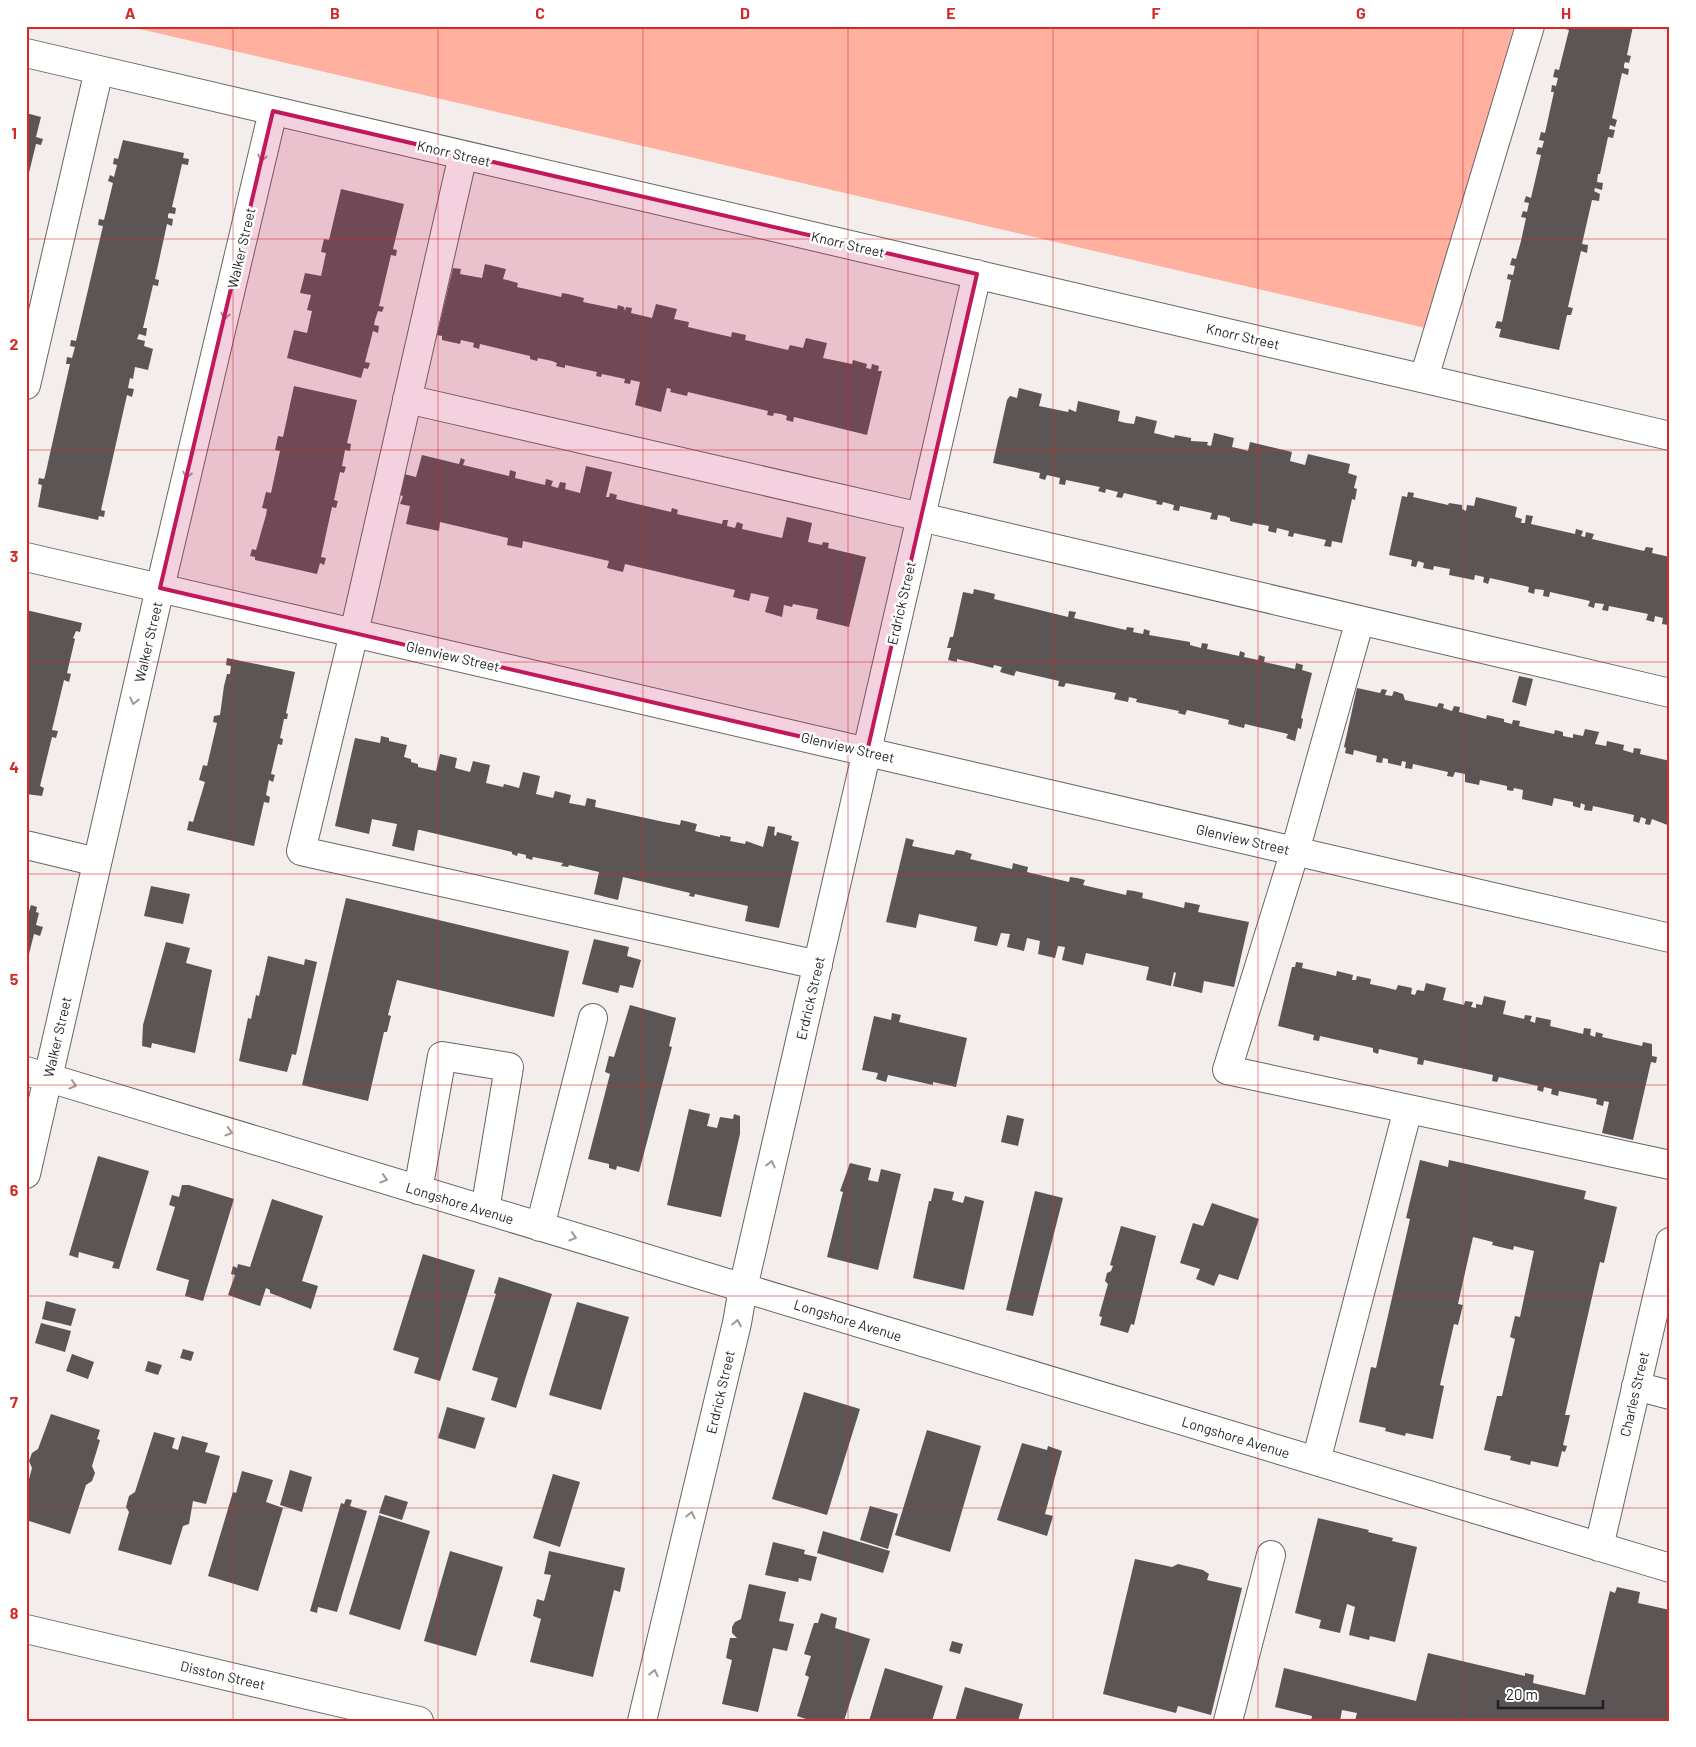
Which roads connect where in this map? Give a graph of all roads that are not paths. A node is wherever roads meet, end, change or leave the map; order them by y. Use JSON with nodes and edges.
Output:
{"nodes":[{"id":1,"x":1530,"y":26,"type":"edge"},
{"id":2,"x":26,"y":53,"type":"edge"},
{"id":3,"x":100,"y":70,"type":"junction"},
{"id":4,"x":273,"y":111,"type":"junction"},
{"id":5,"x":463,"y":155,"type":"junction"},
{"id":6,"x":977,"y":274,"type":"junction"},
{"id":7,"x":1424,"y":378,"type":"junction"},
{"id":8,"x":26,"y":385,"type":"edge"},
{"id":9,"x":407,"y":399,"type":"junction"},
{"id":10,"x":1670,"y":436,"type":"edge"},
{"id":11,"x":921,"y":517,"type":"junction"},
{"id":12,"x":26,"y":556,"type":"edge"},
{"id":13,"x":160,"y":588,"type":"junction"},
{"id":14,"x":1360,"y":620,"type":"junction"},
{"id":15,"x":354,"y":633,"type":"junction"},
{"id":16,"x":1670,"y":693,"type":"edge"},
{"id":17,"x":867,"y":752,"type":"junction"},
{"id":18,"x":26,"y":845,"type":"edge"},
{"id":19,"x":1295,"y":851,"type":"junction"},
{"id":20,"x":97,"y":862,"type":"junction"},
{"id":21,"x":1670,"y":938,"type":"edge"},
{"id":22,"x":818,"y":965,"type":"junction"},
{"id":23,"x":594,"y":1018,"type":"dead end"},
{"id":24,"x":37,"y":1074,"type":"edge"},
{"id":25,"x":1408,"y":1109,"type":"junction"},
{"id":26,"x":1670,"y":1165,"type":"edge"},
{"id":27,"x":26,"y":1174,"type":"edge"},
{"id":28,"x":418,"y":1190,"type":"junction"},
{"id":29,"x":485,"y":1210,"type":"junction"},
{"id":30,"x":540,"y":1227,"type":"junction"},
{"id":31,"x":1670,"y":1242,"type":"edge"},
{"id":32,"x":742,"y":1288,"type":"junction"},
{"id":33,"x":1636,"y":1386,"type":"junction"},
{"id":34,"x":1670,"y":1395,"type":"edge"},
{"id":35,"x":1316,"y":1461,"type":"junction"},
{"id":36,"x":1599,"y":1547,"type":"junction"},
{"id":37,"x":1271,"y":1555,"type":"dead end"},
{"id":38,"x":1670,"y":1568,"type":"edge"},
{"id":39,"x":26,"y":1629,"type":"edge"},
{"id":40,"x":419,"y":1721,"type":"edge"},
{"id":41,"x":642,"y":1721,"type":"edge"},
{"id":42,"x":1228,"y":1721,"type":"edge"}],
"edges":[{"from":1,"to":7,"type":"street"},
{"from":2,"to":3,"type":"street","name":"Knorr Street"},
{"from":3,"to":4,"type":"street","name":"Knorr Street"},
{"from":3,"to":8,"type":"street"},
{"from":4,"to":5,"type":"street","name":"Knorr Street"},
{"from":4,"to":13,"type":"street","name":"Walker Street","one_way":true},
{"from":5,"to":6,"type":"street","name":"Knorr Street"},
{"from":5,"to":9,"type":"street"},
{"from":6,"to":7,"type":"street","name":"Knorr Street"},
{"from":6,"to":11,"type":"street","name":"Erdrick Street"},
{"from":7,"to":10,"type":"street","name":"Knorr Street"},
{"from":9,"to":11,"type":"street"},
{"from":9,"to":15,"type":"street"},
{"from":11,"to":14,"type":"street"},
{"from":11,"to":17,"type":"street","name":"Erdrick Street"},
{"from":12,"to":13,"type":"street","name":"Glenview Street"},
{"from":13,"to":15,"type":"street","name":"Glenview Street"},
{"from":13,"to":20,"type":"street","name":"Walker Street","one_way":true},
{"from":14,"to":16,"type":"street"},
{"from":14,"to":19,"type":"street"},
{"from":15,"to":17,"type":"street","name":"Glenview Street"},
{"from":15,"to":22,"type":"street"},
{"from":17,"to":19,"type":"street","name":"Glenview Street"},
{"from":17,"to":22,"type":"street","name":"Erdrick Street"},
{"from":18,"to":20,"type":"street"},
{"from":19,"to":21,"type":"street","name":"Glenview Street"},
{"from":19,"to":25,"type":"street"},
{"from":20,"to":24,"type":"street","name":"Walker Street"},
{"from":32,"to":22,"type":"street","name":"Erdrick Street","one_way":true},
{"from":23,"to":30,"type":"street"},
{"from":24,"to":27,"type":"street","name":"Walker Street"},
{"from":24,"to":28,"type":"street","name":"Longshore Avenue","one_way":true},
{"from":25,"to":26,"type":"street"},
{"from":25,"to":35,"type":"street"},
{"from":28,"to":29,"type":"street","name":"Longshore Avenue"},
{"from":28,"to":29,"type":"street"},
{"from":29,"to":30,"type":"street","name":"Longshore Avenue"},
{"from":30,"to":32,"type":"street","name":"Longshore Avenue","one_way":true},
{"from":31,"to":33,"type":"street","name":"Charles Street"},
{"from":32,"to":35,"type":"street","name":"Longshore Avenue"},
{"from":41,"to":32,"type":"street","name":"Erdrick Street","one_way":true},
{"from":33,"to":34,"type":"street"},
{"from":33,"to":36,"type":"street","name":"Charles Street"},
{"from":35,"to":36,"type":"street","name":"Longshore Avenue"},
{"from":36,"to":38,"type":"street","name":"Longshore Avenue"},
{"from":37,"to":42,"type":"street"},
{"from":39,"to":40,"type":"street","name":"Disston Street"}]}
